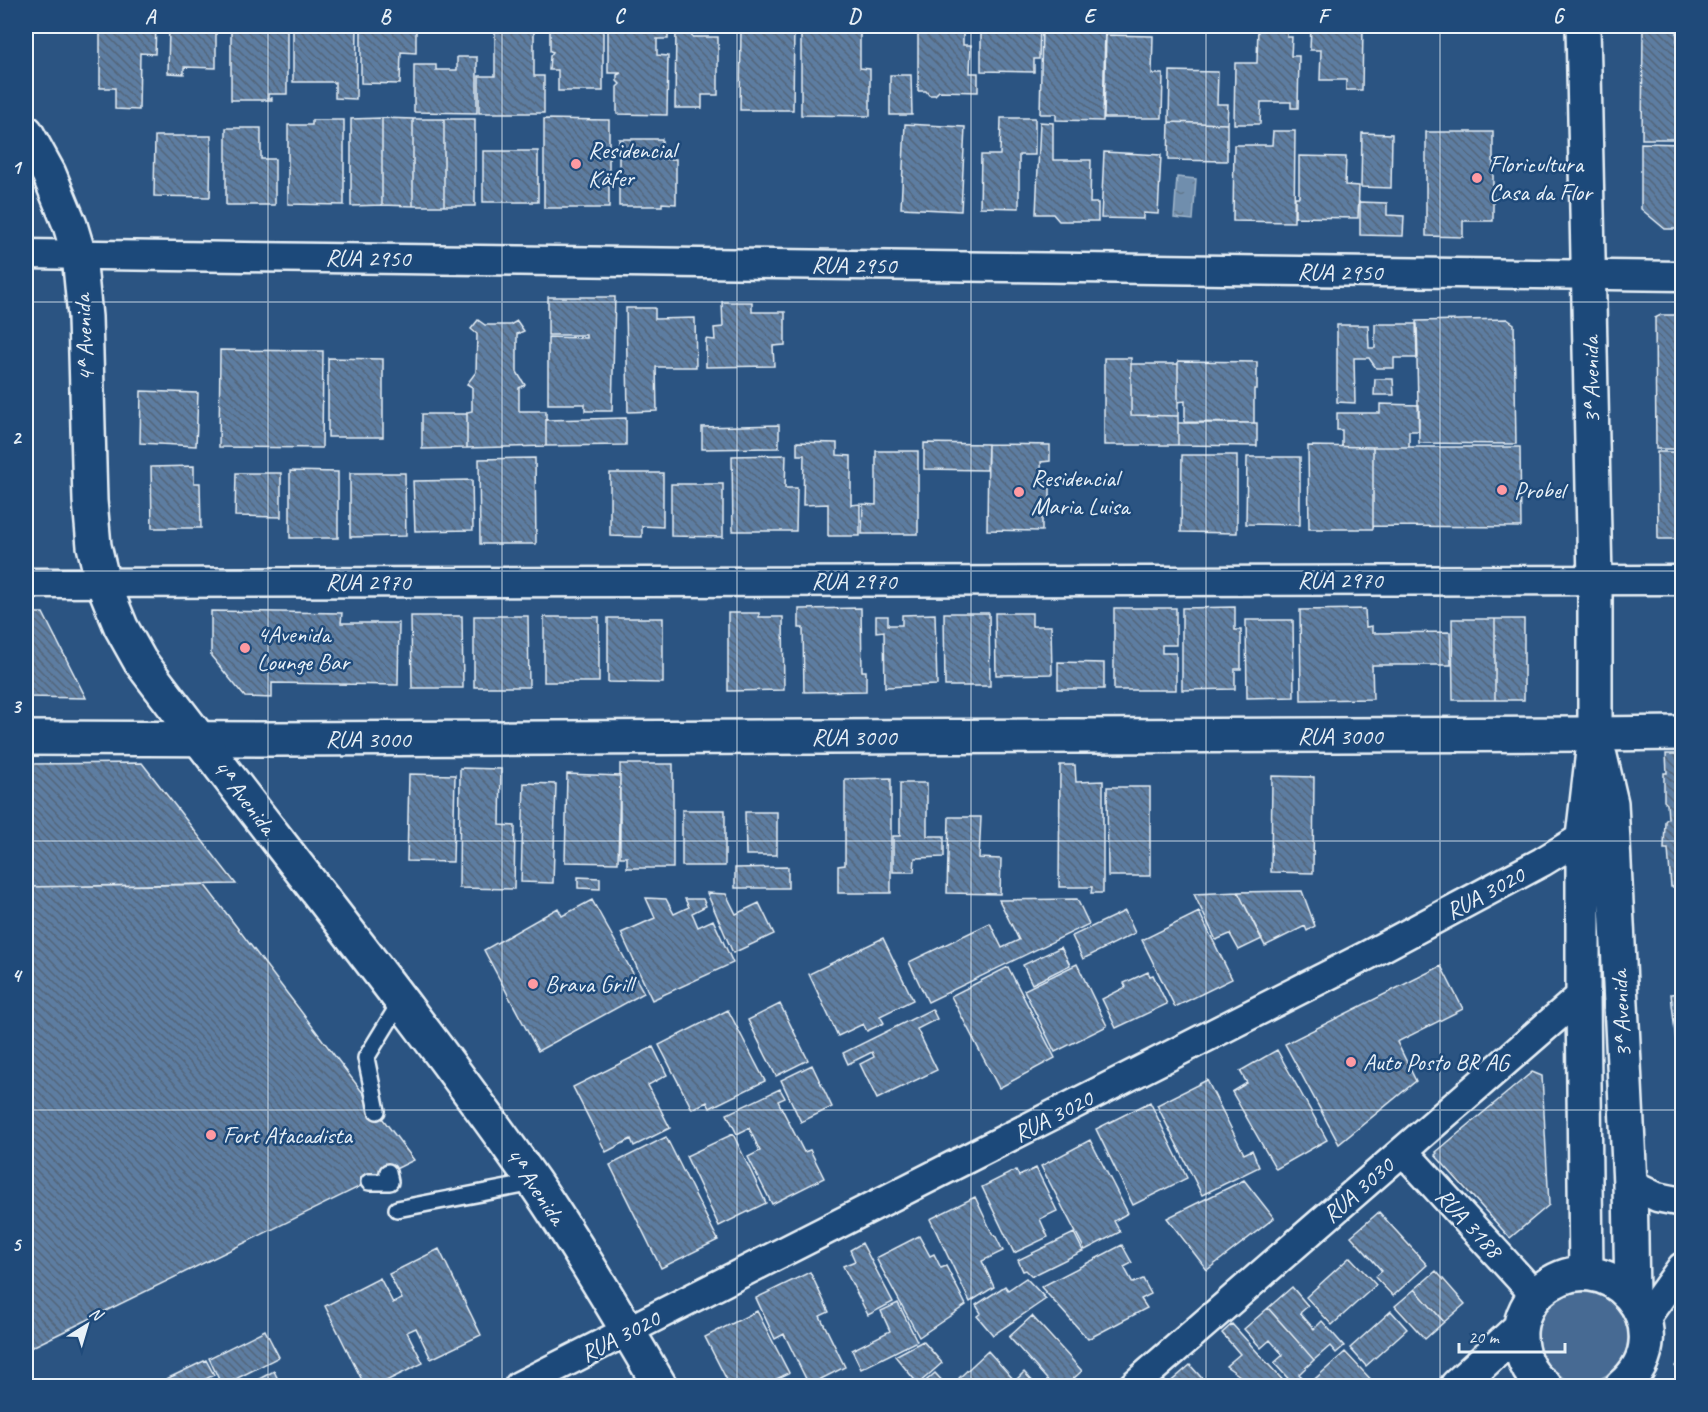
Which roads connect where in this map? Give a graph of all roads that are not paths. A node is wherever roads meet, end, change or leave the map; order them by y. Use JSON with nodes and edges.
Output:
{"nodes":[{"id":1,"x":1583,"y":26,"type":"edge"},
{"id":2,"x":26,"y":132,"type":"edge"},
{"id":3,"x":26,"y":254,"type":"edge"},
{"id":4,"x":79,"y":255,"type":"junction"},
{"id":5,"x":1588,"y":275,"type":"junction"},
{"id":6,"x":1683,"y":276,"type":"edge"},
{"id":7,"x":1595,"y":580,"type":"junction"},
{"id":8,"x":1683,"y":580,"type":"edge"},
{"id":9,"x":26,"y":583,"type":"edge"},
{"id":10,"x":103,"y":583,"type":"junction"},
{"id":11,"x":1683,"y":733,"type":"edge"},
{"id":12,"x":1595,"y":734,"type":"junction"},
{"id":13,"x":26,"y":738,"type":"edge"},
{"id":14,"x":198,"y":739,"type":"junction"},
{"id":15,"x":1583,"y":837,"type":"junction"},
{"id":16,"x":1582,"y":994,"type":"junction"},
{"id":17,"x":401,"y":1001,"type":"junction"},
{"id":18,"x":377,"y":1111,"type":"dead end"},
{"id":19,"x":1403,"y":1151,"type":"junction"},
{"id":20,"x":388,"y":1172,"type":"dead end"},
{"id":21,"x":369,"y":1182,"type":"dead end"},
{"id":22,"x":534,"y":1183,"type":"junction"},
{"id":23,"x":1630,"y":1184,"type":"junction"},
{"id":24,"x":1683,"y":1202,"type":"edge"},
{"id":25,"x":397,"y":1209,"type":"dead end"},
{"id":26,"x":1683,"y":1267,"type":"edge"},
{"id":27,"x":1586,"y":1273,"type":"junction"},
{"id":28,"x":1535,"y":1295,"type":"junction"},
{"id":29,"x":1638,"y":1308,"type":"junction"},
{"id":30,"x":1520,"y":1328,"type":"junction"},
{"id":31,"x":628,"y":1332,"type":"junction"},
{"id":32,"x":1631,"y":1383,"type":"edge"},
{"id":33,"x":519,"y":1386,"type":"edge"},
{"id":34,"x":660,"y":1386,"type":"edge"},
{"id":35,"x":1133,"y":1386,"type":"edge"},
{"id":36,"x":1457,"y":1386,"type":"edge"},
{"id":37,"x":1545,"y":1386,"type":"edge"}],
"edges":[{"from":1,"to":5,"type":"main road","name":"3ª Avenida"},
{"from":2,"to":4,"type":"main road","name":"4ª Avenida"},
{"from":3,"to":4,"type":"street","name":"RUA 2950"},
{"from":4,"to":5,"type":"street","name":"RUA 2950"},
{"from":4,"to":10,"type":"main road","name":"4ª Avenida"},
{"from":5,"to":6,"type":"street","name":"RUA 2950"},
{"from":5,"to":7,"type":"main road","name":"3ª Avenida"},
{"from":7,"to":8,"type":"street","name":"RUA 2970"},
{"from":7,"to":10,"type":"street","name":"RUA 2970"},
{"from":7,"to":12,"type":"main road","name":"3ª Avenida"},
{"from":9,"to":10,"type":"street","name":"RUA 2970"},
{"from":10,"to":14,"type":"main road","name":"4ª Avenida"},
{"from":11,"to":12,"type":"main road","name":"RUA 3000"},
{"from":12,"to":14,"type":"main road","name":"RUA 3000"},
{"from":12,"to":15,"type":"main road","name":"3ª Avenida"},
{"from":12,"to":23,"type":"main road","name":"3ª Avenida"},
{"from":13,"to":14,"type":"main road","name":"RUA 3000"},
{"from":14,"to":17,"type":"main road","name":"4ª Avenida"},
{"from":15,"to":16,"type":"main road","name":"3ª Avenida"},
{"from":15,"to":31,"type":"street","name":"RUA 3020"},
{"from":16,"to":19,"type":"street","name":"RUA 3030"},
{"from":16,"to":27,"type":"main road","name":"3ª Avenida"},
{"from":17,"to":18,"type":"lane"},
{"from":17,"to":22,"type":"main road","name":"4ª Avenida"},
{"from":19,"to":28,"type":"street","name":"RUA 3188"},
{"from":19,"to":35,"type":"street","name":"RUA 3030"},
{"from":20,"to":21,"type":"lane"},
{"from":22,"to":25,"type":"lane"},
{"from":22,"to":31,"type":"main road","name":"4ª Avenida"},
{"from":23,"to":24,"type":"street"},
{"from":23,"to":29,"type":"main road","name":"3ª Avenida"},
{"from":26,"to":29,"type":"street"},
{"from":27,"to":28,"type":"main road"},
{"from":27,"to":29,"type":"main road"},
{"from":28,"to":30,"type":"main road"},
{"from":29,"to":32,"type":"main road","name":"3ª Avenida"},
{"from":30,"to":36,"type":"main road"},
{"from":30,"to":37,"type":"main road"},
{"from":31,"to":33,"type":"street","name":"RUA 3020"},
{"from":31,"to":34,"type":"main road","name":"4ª Avenida"}]}
